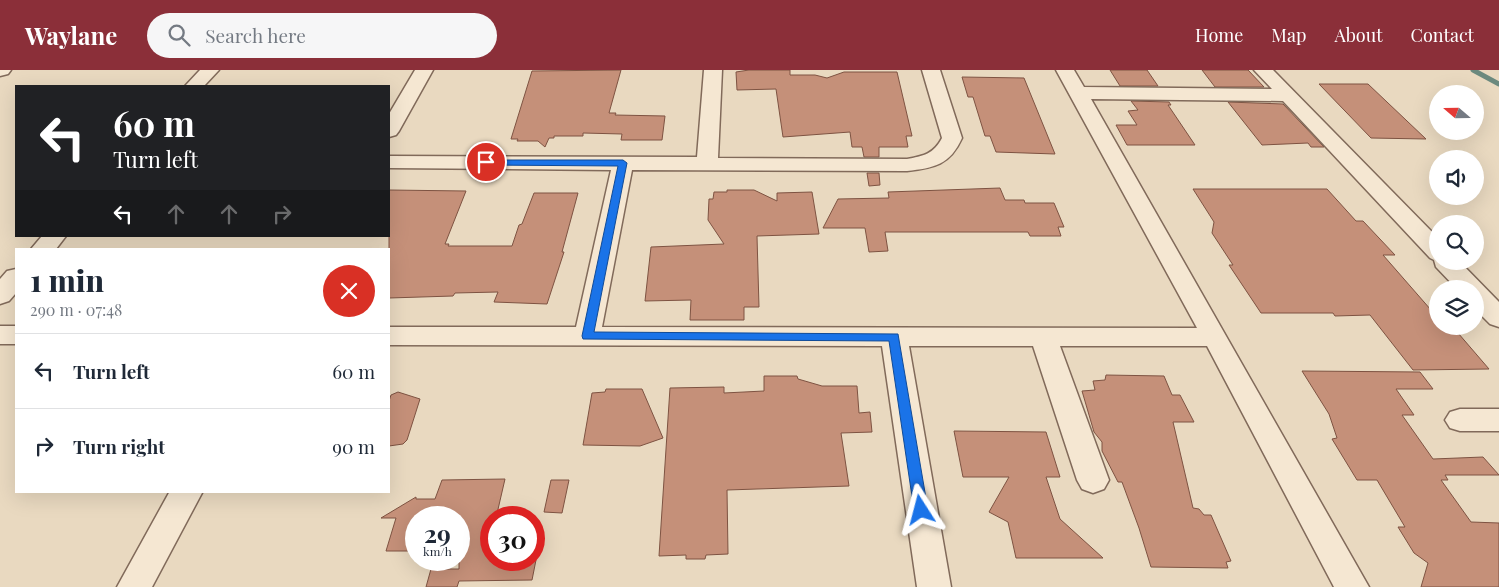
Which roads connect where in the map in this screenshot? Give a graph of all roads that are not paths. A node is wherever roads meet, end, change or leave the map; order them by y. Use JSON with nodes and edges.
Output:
{"nodes":[{"id":1,"x":210,"y":70,"type":"edge"},
{"id":2,"x":424,"y":70,"type":"edge"},
{"id":3,"x":712,"y":70,"type":"edge"},
{"id":4,"x":931,"y":70,"type":"edge"},
{"id":5,"x":1065,"y":70,"type":"edge"},
{"id":6,"x":1262,"y":70,"type":"edge"},
{"id":7,"x":195,"y":85,"type":"edge"},
{"id":8,"x":1078,"y":93,"type":"junction"},
{"id":9,"x":1288,"y":95,"type":"junction"},
{"id":10,"x":390,"y":129,"type":"edge"},
{"id":11,"x":390,"y":162,"type":"edge"},
{"id":12,"x":623,"y":163,"type":"junction"},
{"id":13,"x":707,"y":164,"type":"junction"},
{"id":14,"x":54,"y":237,"type":"edge"},
{"id":15,"x":1429,"y":244,"type":"edge"},
{"id":16,"x":44,"y":248,"type":"edge"},
{"id":17,"x":1453,"y":270,"type":"edge"},
{"id":18,"x":15,"y":278,"type":"edge"},
{"id":19,"x":1463,"y":280,"type":"edge"},
{"id":20,"x":0,"y":295,"type":"edge"},
{"id":21,"x":1484,"y":302,"type":"edge"},
{"id":22,"x":1499,"y":318,"type":"edge"},
{"id":23,"x":0,"y":335,"type":"edge"},
{"id":24,"x":15,"y":335,"type":"edge"},
{"id":25,"x":390,"y":336,"type":"edge"},
{"id":26,"x":587,"y":336,"type":"junction"},
{"id":27,"x":894,"y":337,"type":"junction"},
{"id":28,"x":1043,"y":337,"type":"junction"},
{"id":29,"x":1215,"y":337,"type":"junction"},
{"id":30,"x":1460,"y":420,"type":"dead end"},
{"id":31,"x":1499,"y":420,"type":"edge"},
{"id":32,"x":1093,"y":480,"type":"dead end"},
{"id":33,"x":186,"y":493,"type":"edge"},
{"id":34,"x":134,"y":587,"type":"edge"},
{"id":35,"x":934,"y":587,"type":"edge"},
{"id":36,"x":1352,"y":587,"type":"edge"}],
"edges":[{"from":1,"to":7,"type":"street"},
{"from":2,"to":10,"type":"street"},
{"from":3,"to":13,"type":"street"},
{"from":4,"to":13,"type":"street"},
{"from":5,"to":8,"type":"street"},
{"from":6,"to":9,"type":"street"},
{"from":8,"to":9,"type":"street"},
{"from":8,"to":29,"type":"street"},
{"from":9,"to":15,"type":"street"},
{"from":11,"to":12,"type":"street"},
{"from":12,"to":13,"type":"street"},
{"from":12,"to":26,"type":"street"},
{"from":14,"to":16,"type":"street"},
{"from":17,"to":19,"type":"street"},
{"from":18,"to":20,"type":"street"},
{"from":21,"to":22,"type":"street"},
{"from":23,"to":24,"type":"street"},
{"from":25,"to":26,"type":"street"},
{"from":26,"to":27,"type":"street"},
{"from":27,"to":28,"type":"street"},
{"from":27,"to":35,"type":"street"},
{"from":28,"to":29,"type":"street"},
{"from":28,"to":32,"type":"street"},
{"from":29,"to":36,"type":"street"},
{"from":30,"to":31,"type":"street"},
{"from":33,"to":34,"type":"street"}]}
